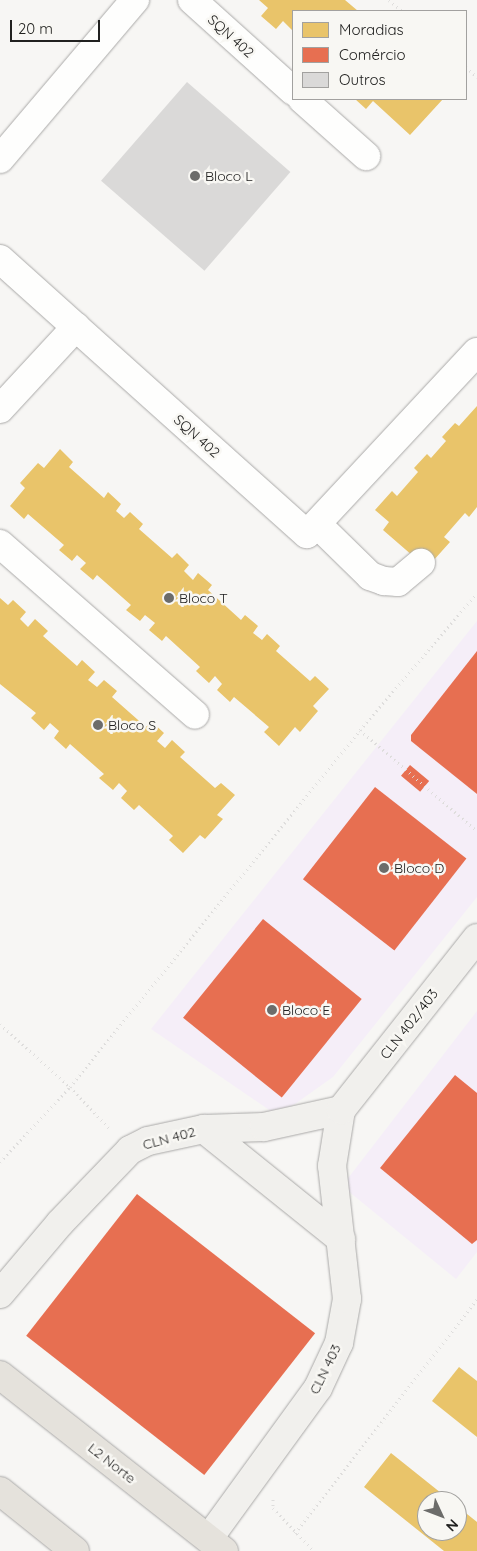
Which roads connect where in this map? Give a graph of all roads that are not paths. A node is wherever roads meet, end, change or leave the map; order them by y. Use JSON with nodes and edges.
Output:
{"nodes":[{"id":1,"x":135,"y":0,"type":"edge"},
{"id":2,"x":192,"y":0,"type":"edge"},
{"id":3,"x":292,"y":90,"type":"edge"},
{"id":4,"x":303,"y":100,"type":"edge"},
{"id":5,"x":366,"y":156,"type":"dead end"},
{"id":6,"x":0,"y":159,"type":"edge"},
{"id":7,"x":0,"y":259,"type":"edge"},
{"id":8,"x":76,"y":327,"type":"junction"},
{"id":9,"x":477,"y":352,"type":"edge"},
{"id":10,"x":0,"y":409,"type":"edge"},
{"id":11,"x":318,"y":524,"type":"junction"},
{"id":12,"x":0,"y":544,"type":"edge"},
{"id":13,"x":421,"y":564,"type":"dead end"},
{"id":14,"x":195,"y":715,"type":"dead end"},
{"id":15,"x":477,"y":938,"type":"edge"},
{"id":16,"x":341,"y":1110,"type":"junction"},
{"id":17,"x":204,"y":1129,"type":"junction"},
{"id":18,"x":341,"y":1239,"type":"junction"},
{"id":19,"x":0,"y":1294,"type":"edge"},
{"id":20,"x":0,"y":1375,"type":"edge"},
{"id":21,"x":0,"y":1491,"type":"edge"},
{"id":22,"x":216,"y":1544,"type":"edge"},
{"id":23,"x":75,"y":1551,"type":"edge"}],
"edges":[{"from":1,"to":6,"type":"street"},
{"from":2,"to":3,"type":"street","name":"SQN 402"},
{"from":4,"to":5,"type":"street"},
{"from":7,"to":8,"type":"street","name":"SQN 402"},
{"from":8,"to":10,"type":"street"},
{"from":8,"to":11,"type":"street","name":"SQN 402"},
{"from":9,"to":11,"type":"street"},
{"from":11,"to":13,"type":"street"},
{"from":12,"to":14,"type":"street"},
{"from":15,"to":16,"type":"street","name":"CLN 402/403"},
{"from":16,"to":17,"type":"street","name":"CLN 402"},
{"from":16,"to":18,"type":"street","name":"CLN 403"},
{"from":17,"to":18,"type":"street"},
{"from":17,"to":19,"type":"street","name":"CLN 402"},
{"from":18,"to":22,"type":"street","name":"CLN 403"},
{"from":20,"to":22,"type":"main road","name":"L2 Norte"},
{"from":21,"to":23,"type":"main road"}]}
